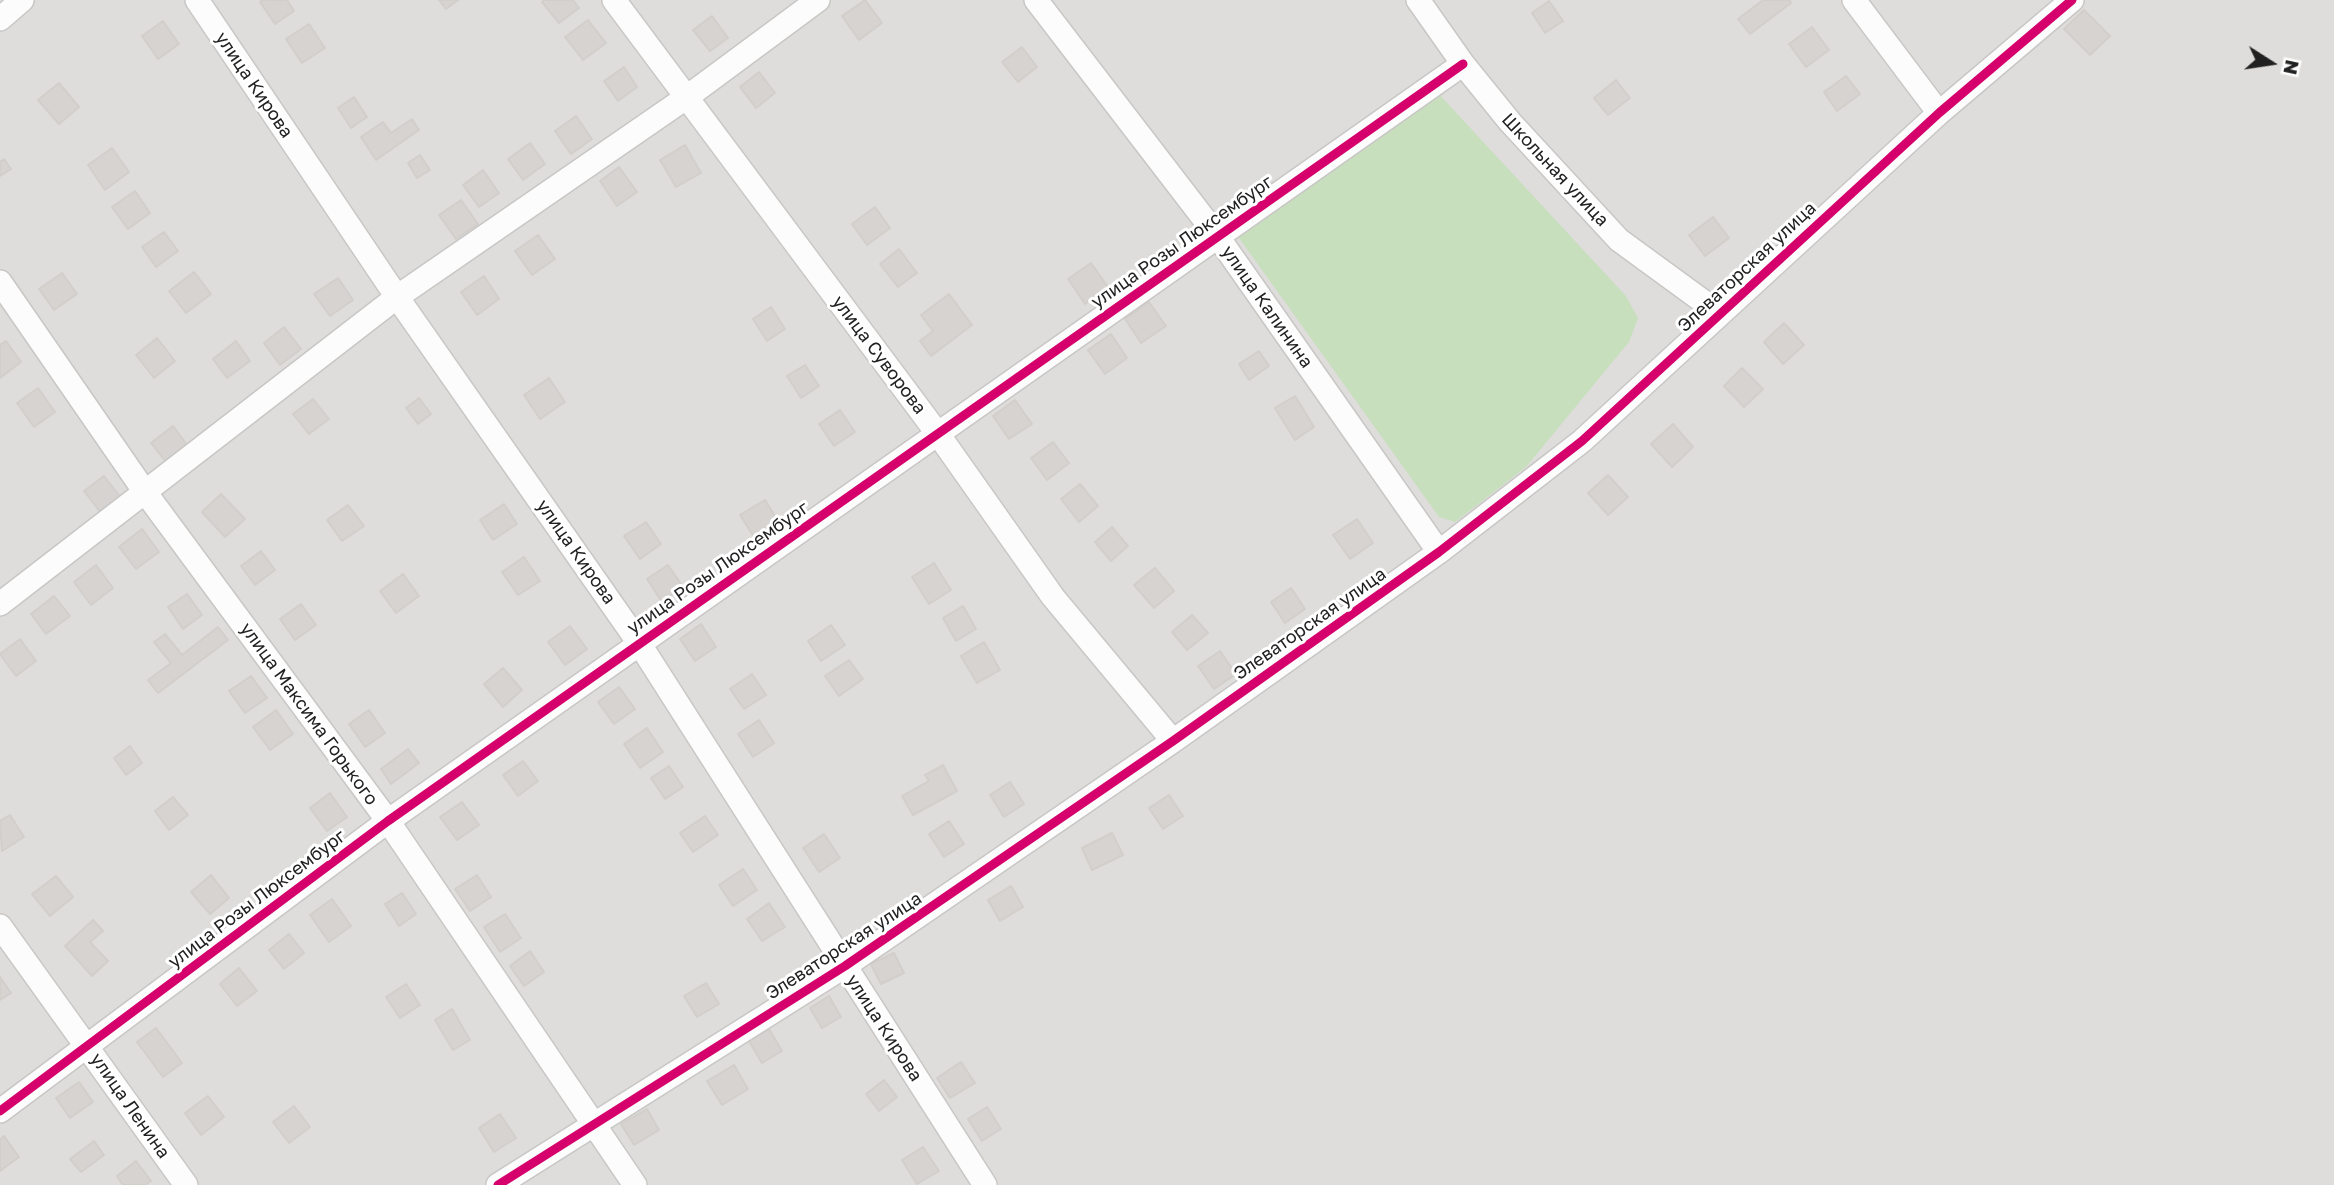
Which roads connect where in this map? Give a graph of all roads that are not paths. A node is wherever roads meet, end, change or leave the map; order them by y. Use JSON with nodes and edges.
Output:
{"nodes":[{"id":1,"x":22,"y":0,"type":"edge"},
{"id":2,"x":197,"y":0,"type":"edge"},
{"id":3,"x":614,"y":0,"type":"edge"},
{"id":4,"x":818,"y":0,"type":"edge"},
{"id":5,"x":1036,"y":0,"type":"edge"},
{"id":6,"x":1418,"y":0,"type":"edge"},
{"id":7,"x":1854,"y":0,"type":"edge"},
{"id":8,"x":2072,"y":0,"type":"edge"},
{"id":9,"x":0,"y":19,"type":"edge"},
{"id":10,"x":1463,"y":64,"type":"junction"},
{"id":11,"x":687,"y":97,"type":"junction"},
{"id":12,"x":1939,"y":113,"type":"junction"},
{"id":13,"x":1218,"y":237,"type":"junction"},
{"id":14,"x":0,"y":282,"type":"edge"},
{"id":15,"x":397,"y":297,"type":"junction"},
{"id":16,"x":1719,"y":313,"type":"junction"},
{"id":17,"x":938,"y":434,"type":"junction"},
{"id":18,"x":145,"y":492,"type":"junction"},
{"id":19,"x":1439,"y":552,"type":"junction"},
{"id":20,"x":0,"y":604,"type":"edge"},
{"id":21,"x":639,"y":643,"type":"junction"},
{"id":22,"x":1173,"y":741,"type":"junction"},
{"id":23,"x":388,"y":821,"type":"junction"},
{"id":24,"x":0,"y":926,"type":"edge"},
{"id":25,"x":845,"y":966,"type":"junction"},
{"id":26,"x":87,"y":1045,"type":"junction"},
{"id":27,"x":0,"y":1111,"type":"edge"},
{"id":28,"x":594,"y":1123,"type":"junction"},
{"id":29,"x":186,"y":1185,"type":"edge"},
{"id":30,"x":498,"y":1185,"type":"edge"},
{"id":31,"x":635,"y":1185,"type":"edge"},
{"id":32,"x":985,"y":1185,"type":"edge"}],
"edges":[{"from":1,"to":9,"type":"street"},
{"from":2,"to":15,"type":"street","name":"улица Кирова"},
{"from":3,"to":11,"type":"street","name":"улица Суворова"},
{"from":4,"to":11,"type":"street"},
{"from":5,"to":13,"type":"street","name":"улица Калинина"},
{"from":6,"to":10,"type":"street","name":"Школьная улица"},
{"from":7,"to":12,"type":"street"},
{"from":8,"to":12,"type":"street","name":"Элеваторская улица"},
{"from":10,"to":13,"type":"street","name":"улица Розы Люксембург"},
{"from":10,"to":16,"type":"street","name":"Школьная улица"},
{"from":11,"to":15,"type":"street"},
{"from":11,"to":17,"type":"street","name":"улица Суворова"},
{"from":12,"to":16,"type":"street","name":"Элеваторская улица"},
{"from":13,"to":17,"type":"street","name":"улица Розы Люксембург"},
{"from":13,"to":19,"type":"street","name":"улица Калинина"},
{"from":14,"to":18,"type":"street","name":"улица Максима Горького"},
{"from":15,"to":18,"type":"street"},
{"from":15,"to":21,"type":"street","name":"улица Кирова"},
{"from":16,"to":19,"type":"street","name":"Элеваторская улица"},
{"from":17,"to":21,"type":"street","name":"улица Розы Люксембург"},
{"from":17,"to":22,"type":"street","name":"улица Суворова"},
{"from":18,"to":20,"type":"street"},
{"from":18,"to":23,"type":"street","name":"улица Максима Горького"},
{"from":19,"to":22,"type":"street","name":"Элеваторская улица"},
{"from":21,"to":23,"type":"street","name":"улица Розы Люксембург"},
{"from":21,"to":25,"type":"street","name":"улица Кирова"},
{"from":22,"to":25,"type":"street","name":"Элеваторская улица"},
{"from":23,"to":26,"type":"street","name":"улица Розы Люксембург"},
{"from":23,"to":28,"type":"street","name":"улица Максима Горького"},
{"from":24,"to":26,"type":"street","name":"улица Ленина"},
{"from":25,"to":28,"type":"street","name":"Элеваторская улица"},
{"from":25,"to":32,"type":"street","name":"улица Кирова"},
{"from":26,"to":27,"type":"street","name":"улица Розы Люксембург"},
{"from":26,"to":29,"type":"street","name":"улица Ленина"},
{"from":28,"to":30,"type":"street","name":"Элеваторская улица"},
{"from":28,"to":31,"type":"street","name":"улица Максима Горького"}]}
